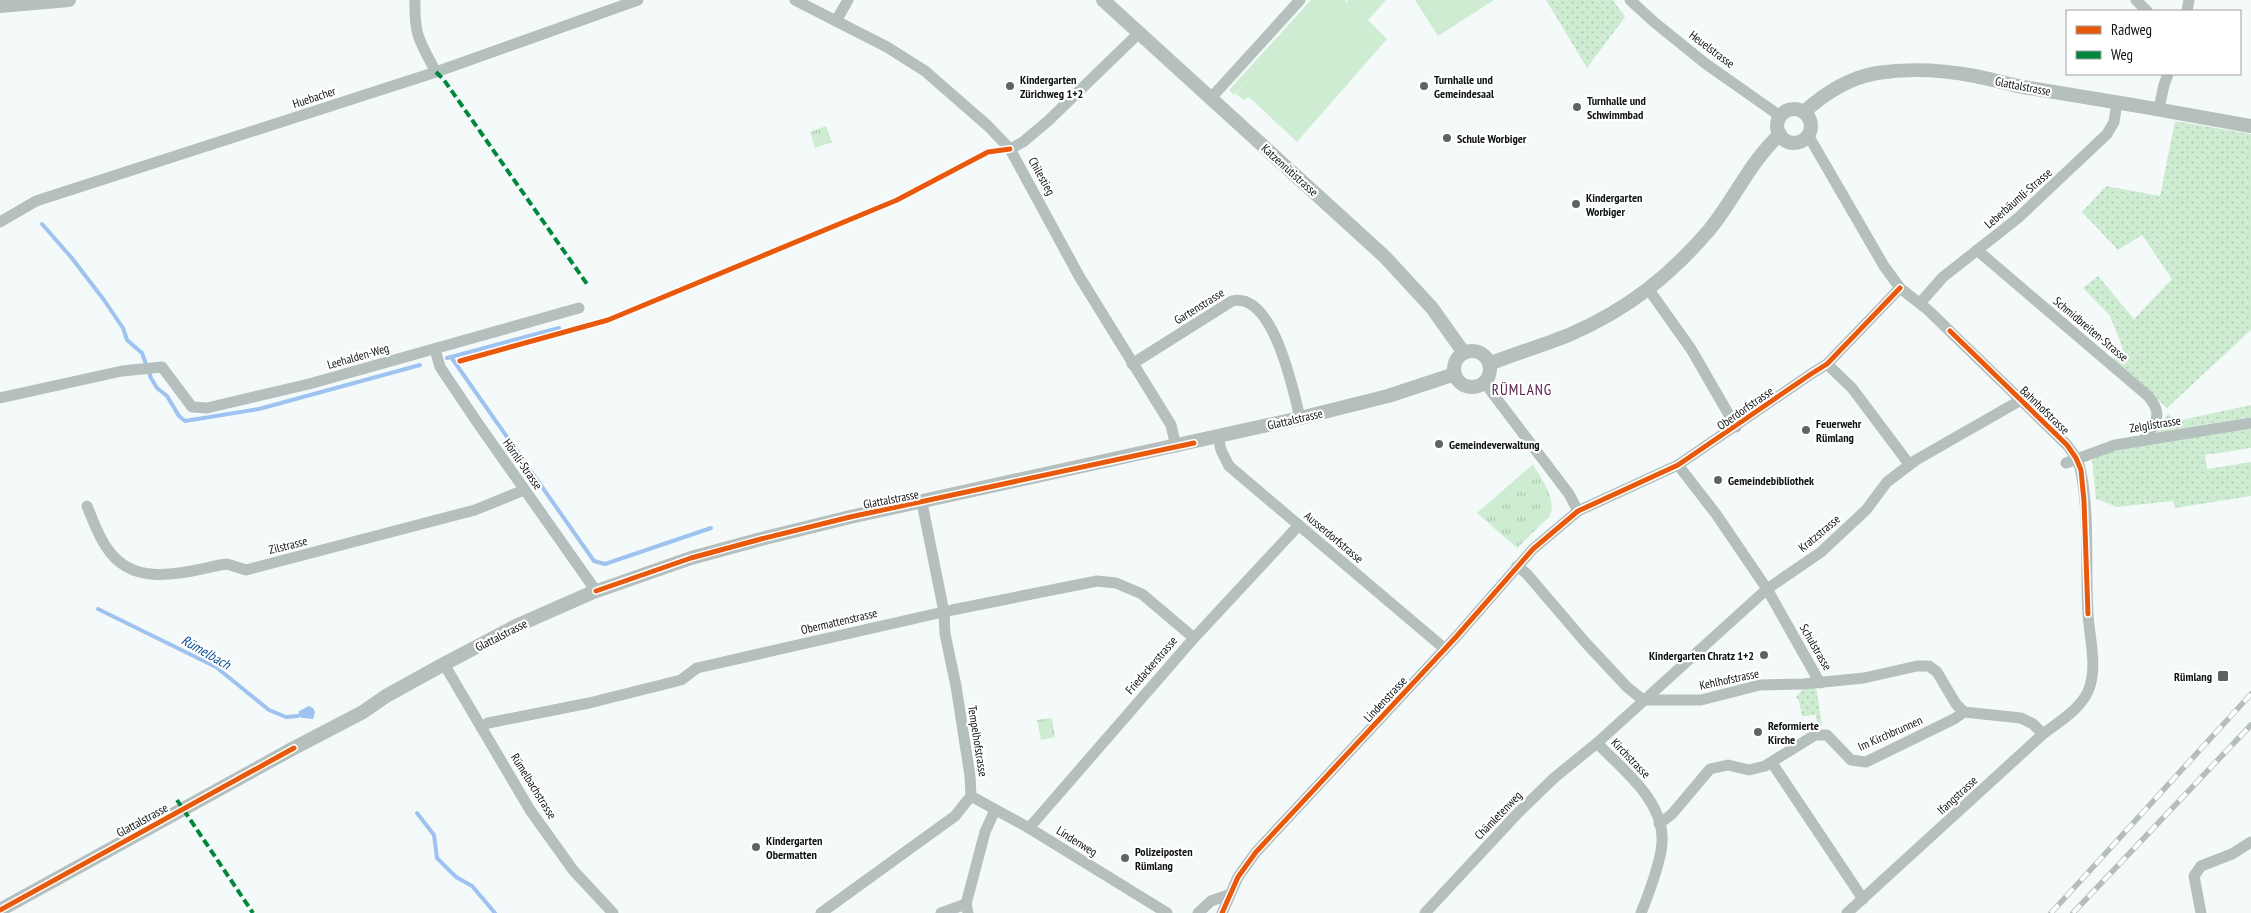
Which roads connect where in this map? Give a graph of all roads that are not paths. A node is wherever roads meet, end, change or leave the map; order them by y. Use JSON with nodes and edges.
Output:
{"nodes":[{"id":1,"x":69,"y":0,"type":"edge"},
{"id":2,"x":415,"y":0,"type":"edge"},
{"id":3,"x":638,"y":0,"type":"edge"},
{"id":4,"x":795,"y":0,"type":"edge"},
{"id":5,"x":848,"y":0,"type":"edge"},
{"id":6,"x":1103,"y":0,"type":"edge"},
{"id":7,"x":1300,"y":0,"type":"edge"},
{"id":8,"x":1630,"y":0,"type":"edge"},
{"id":9,"x":2136,"y":0,"type":"edge"},
{"id":10,"x":0,"y":6,"type":"edge"},
{"id":11,"x":2145,"y":10,"type":"edge"},
{"id":12,"x":836,"y":21,"type":"junction"},
{"id":13,"x":1139,"y":33,"type":"junction"},
{"id":14,"x":436,"y":72,"type":"junction"},
{"id":15,"x":2168,"y":75,"type":"edge"},
{"id":16,"x":1211,"y":98,"type":"junction"},
{"id":17,"x":2117,"y":102,"type":"junction"},
{"id":18,"x":2159,"y":108,"type":"junction"},
{"id":19,"x":1804,"y":112,"type":"junction"},
{"id":20,"x":1780,"y":116,"type":"junction"},
{"id":21,"x":2251,"y":126,"type":"edge"},
{"id":22,"x":1780,"y":134,"type":"junction"},
{"id":23,"x":1808,"y":135,"type":"junction"},
{"id":24,"x":1010,"y":149,"type":"junction"},
{"id":25,"x":0,"y":222,"type":"edge"},
{"id":26,"x":1977,"y":250,"type":"junction"},
{"id":27,"x":1900,"y":288,"type":"junction"},
{"id":28,"x":1650,"y":290,"type":"junction"},
{"id":29,"x":1920,"y":303,"type":"junction"},
{"id":30,"x":579,"y":308,"type":"dead end"},
{"id":31,"x":435,"y":349,"type":"junction"},
{"id":32,"x":1464,"y":353,"type":"junction"},
{"id":33,"x":1132,"y":364,"type":"junction"},
{"id":34,"x":1489,"y":364,"type":"junction"},
{"id":35,"x":1826,"y":364,"type":"junction"},
{"id":36,"x":1455,"y":374,"type":"junction"},
{"id":37,"x":1484,"y":382,"type":"junction"},
{"id":38,"x":0,"y":398,"type":"edge"},
{"id":39,"x":2021,"y":400,"type":"junction"},
{"id":40,"x":1300,"y":418,"type":"junction"},
{"id":41,"x":2251,"y":423,"type":"edge"},
{"id":42,"x":1736,"y":427,"type":"junction"},
{"id":43,"x":1218,"y":437,"type":"junction"},
{"id":44,"x":2144,"y":440,"type":"junction"},
{"id":45,"x":1176,"y":446,"type":"junction"},
{"id":46,"x":2071,"y":460,"type":"junction"},
{"id":47,"x":1909,"y":464,"type":"junction"},
{"id":48,"x":1678,"y":465,"type":"junction"},
{"id":49,"x":524,"y":490,"type":"junction"},
{"id":50,"x":922,"y":503,"type":"junction"},
{"id":51,"x":87,"y":506,"type":"dead end"},
{"id":52,"x":1578,"y":511,"type":"junction"},
{"id":53,"x":1298,"y":525,"type":"junction"},
{"id":54,"x":1517,"y":566,"type":"junction"},
{"id":55,"x":1767,"y":589,"type":"junction"},
{"id":56,"x":596,"y":591,"type":"junction"},
{"id":57,"x":944,"y":612,"type":"junction"},
{"id":58,"x":1194,"y":638,"type":"junction"},
{"id":59,"x":1444,"y":649,"type":"junction"},
{"id":60,"x":444,"y":664,"type":"junction"},
{"id":61,"x":1820,"y":683,"type":"junction"},
{"id":62,"x":2085,"y":698,"type":"joint"},
{"id":63,"x":1643,"y":700,"type":"junction"},
{"id":64,"x":1964,"y":712,"type":"junction"},
{"id":65,"x":481,"y":726,"type":"junction"},
{"id":66,"x":2043,"y":734,"type":"junction"},
{"id":67,"x":1597,"y":743,"type":"junction"},
{"id":68,"x":1772,"y":763,"type":"junction"},
{"id":69,"x":971,"y":796,"type":"junction"},
{"id":70,"x":995,"y":810,"type":"junction"},
{"id":71,"x":1659,"y":824,"type":"junction"},
{"id":72,"x":1029,"y":828,"type":"junction"},
{"id":73,"x":2251,"y":842,"type":"edge"},
{"id":74,"x":1228,"y":895,"type":"junction"},
{"id":75,"x":1863,"y":899,"type":"junction"},
{"id":76,"x":967,"y":909,"type":"edge"},
{"id":77,"x":0,"y":910,"type":"edge"},
{"id":78,"x":613,"y":913,"type":"edge"},
{"id":79,"x":821,"y":913,"type":"edge"},
{"id":80,"x":940,"y":913,"type":"edge"},
{"id":81,"x":1167,"y":913,"type":"edge"},
{"id":82,"x":1198,"y":913,"type":"edge"},
{"id":83,"x":1222,"y":913,"type":"edge"},
{"id":84,"x":1425,"y":913,"type":"edge"},
{"id":85,"x":1641,"y":913,"type":"edge"},
{"id":86,"x":1847,"y":913,"type":"edge"},
{"id":87,"x":2201,"y":913,"type":"edge"}],
"edges":[{"from":1,"to":10,"type":"street"},
{"from":2,"to":14,"type":"street"},
{"from":3,"to":14,"type":"street","name":"Huebacher"},
{"from":4,"to":12,"type":"street","name":"Chilestieg"},
{"from":5,"to":12,"type":"street"},
{"from":6,"to":13,"type":"street","name":"Katzenrütistrasse"},
{"from":7,"to":16,"type":"street"},
{"from":8,"to":20,"type":"street","name":"Heuelstrasse"},
{"from":9,"to":11,"type":"street"},
{"from":12,"to":24,"type":"street","name":"Chilestieg"},
{"from":13,"to":16,"type":"street","name":"Katzenrütistrasse"},
{"from":13,"to":24,"type":"street"},
{"from":14,"to":25,"type":"street","name":"Huebacher"},
{"from":15,"to":18,"type":"street"},
{"from":16,"to":32,"type":"street","name":"Katzenrütistrasse"},
{"from":17,"to":18,"type":"street","name":"Glattalstrasse"},
{"from":17,"to":19,"type":"street","name":"Glattalstrasse"},
{"from":17,"to":26,"type":"street","name":"Leberbäumli-Strasse"},
{"from":18,"to":21,"type":"street","name":"Glattalstrasse"},
{"from":19,"to":20,"type":"street"},
{"from":19,"to":23,"type":"street"},
{"from":20,"to":22,"type":"street"},
{"from":22,"to":23,"type":"street"},
{"from":22,"to":28,"type":"street"},
{"from":23,"to":27,"type":"street","name":"Bahnhofstrasse"},
{"from":24,"to":33,"type":"street","name":"Chilestieg"},
{"from":26,"to":29,"type":"street","name":"Leberbäumli-Strasse"},
{"from":26,"to":44,"type":"street","name":"Schmidbreiten-Strasse"},
{"from":27,"to":29,"type":"street","name":"Bahnhofstrasse"},
{"from":27,"to":35,"type":"street","name":"Oberdorfstrasse"},
{"from":28,"to":34,"type":"street"},
{"from":28,"to":42,"type":"street"},
{"from":29,"to":39,"type":"street","name":"Bahnhofstrasse"},
{"from":30,"to":31,"type":"street","name":"Leehalden-Weg"},
{"from":31,"to":38,"type":"street","name":"Leehalden-Weg"},
{"from":31,"to":49,"type":"street","name":"Hörnli-Strasse"},
{"from":32,"to":34,"type":"street"},
{"from":32,"to":36,"type":"street"},
{"from":33,"to":40,"type":"street","name":"Gartenstrasse"},
{"from":33,"to":45,"type":"street","name":"Chilestieg"},
{"from":34,"to":37,"type":"street"},
{"from":35,"to":42,"type":"street","name":"Oberdorfstrasse"},
{"from":35,"to":47,"type":"street"},
{"from":36,"to":37,"type":"street"},
{"from":36,"to":40,"type":"street","name":"Glattalstrasse"},
{"from":37,"to":52,"type":"street"},
{"from":39,"to":46,"type":"street","name":"Bahnhofstrasse"},
{"from":39,"to":47,"type":"street","name":"Kratzstrasse"},
{"from":40,"to":43,"type":"street","name":"Glattalstrasse"},
{"from":41,"to":44,"type":"street","name":"Zelglistrasse"},
{"from":42,"to":48,"type":"street","name":"Oberdorfstrasse"},
{"from":43,"to":45,"type":"street","name":"Glattalstrasse"},
{"from":43,"to":53,"type":"street","name":"Ausserdorfstrasse"},
{"from":44,"to":46,"type":"street","name":"Zelglistrasse"},
{"from":45,"to":50,"type":"street","name":"Glattalstrasse"},
{"from":46,"to":62,"type":"street","name":"Bahnhofstrasse"},
{"from":47,"to":55,"type":"street","name":"Kratzstrasse"},
{"from":48,"to":52,"type":"street","name":"Oberdorfstrasse"},
{"from":48,"to":55,"type":"street","name":"Schulstrasse"},
{"from":49,"to":51,"type":"street","name":"Zilstrasse"},
{"from":49,"to":56,"type":"street","name":"Hörnli-Strasse"},
{"from":50,"to":56,"type":"street","name":"Glattalstrasse"},
{"from":50,"to":57,"type":"street","name":"Tempelhofstrasse"},
{"from":52,"to":54,"type":"street","name":"Lindenstrasse"},
{"from":53,"to":58,"type":"street","name":"Friedackerstrasse"},
{"from":53,"to":59,"type":"street","name":"Ausserdorfstrasse"},
{"from":54,"to":59,"type":"street","name":"Lindenstrasse"},
{"from":54,"to":63,"type":"street"},
{"from":55,"to":61,"type":"street","name":"Schulstrasse"},
{"from":55,"to":63,"type":"street","name":"Kratzstrasse"},
{"from":56,"to":60,"type":"street","name":"Glattalstrasse"},
{"from":57,"to":58,"type":"street","name":"Obermattenstrasse"},
{"from":57,"to":65,"type":"street","name":"Obermattenstrasse"},
{"from":57,"to":69,"type":"street","name":"Tempelhofstrasse"},
{"from":58,"to":72,"type":"street","name":"Friedackerstrasse"},
{"from":59,"to":74,"type":"street","name":"Lindenstrasse"},
{"from":60,"to":65,"type":"street","name":"Rümelbachstrasse"},
{"from":60,"to":77,"type":"street","name":"Glattalstrasse"},
{"from":61,"to":63,"type":"street","name":"Kehlhofstrasse"},
{"from":61,"to":64,"type":"street","name":"Schulstrasse"},
{"from":62,"to":66,"type":"street","name":"Ifangstrasse"},
{"from":63,"to":67,"type":"street","name":"Kirchstrasse"},
{"from":64,"to":66,"type":"street"},
{"from":64,"to":68,"type":"street","name":"Im Kirchbrunnen"},
{"from":65,"to":78,"type":"street","name":"Rümelbachstrasse"},
{"from":66,"to":75,"type":"street","name":"Ifangstrasse"},
{"from":67,"to":71,"type":"street","name":"Kirchstrasse"},
{"from":67,"to":84,"type":"street","name":"Chämletenweg"},
{"from":68,"to":71,"type":"street","name":"Im Kirchbrunnen"},
{"from":68,"to":75,"type":"street"},
{"from":69,"to":70,"type":"street","name":"Lindenweg"},
{"from":69,"to":79,"type":"street"},
{"from":70,"to":72,"type":"street","name":"Lindenweg"},
{"from":70,"to":76,"type":"street"},
{"from":71,"to":85,"type":"street","name":"Kirchstrasse"},
{"from":72,"to":81,"type":"street","name":"Lindenweg"},
{"from":73,"to":87,"type":"street"},
{"from":74,"to":82,"type":"street"},
{"from":74,"to":83,"type":"street","name":"Lindenstrasse"},
{"from":75,"to":86,"type":"street","name":"Ifangstrasse"},
{"from":76,"to":80,"type":"street"}]}
